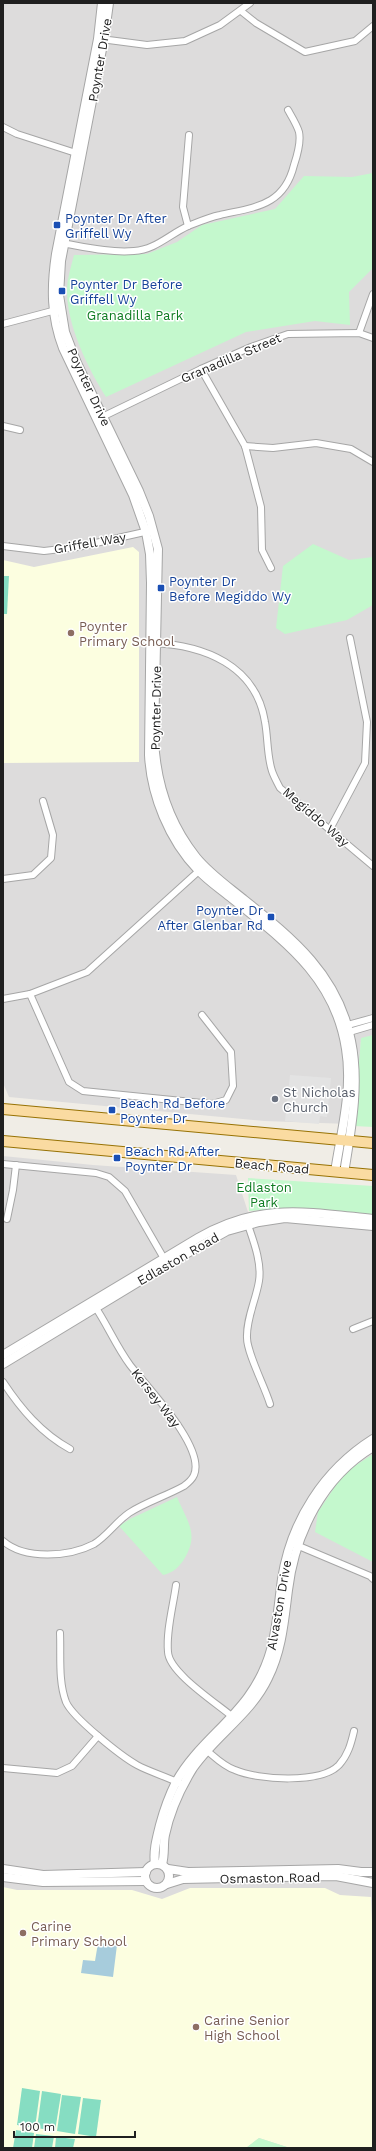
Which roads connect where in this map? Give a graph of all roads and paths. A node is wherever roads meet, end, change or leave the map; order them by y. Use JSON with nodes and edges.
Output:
{"nodes":[{"id":1,"x":102,"y":3,"type":"edge"},
{"id":2,"x":109,"y":3,"type":"edge"},
{"id":3,"x":250,"y":3,"type":"edge"},
{"id":4,"x":241,"y":11,"type":"junction"},
{"id":5,"x":373,"y":26,"type":"edge"},
{"id":6,"x":101,"y":39,"type":"junction"},
{"id":7,"x":288,"y":110,"type":"dead end"},
{"id":8,"x":3,"y":127,"type":"edge"},
{"id":9,"x":189,"y":134,"type":"dead end"},
{"id":10,"x":79,"y":154,"type":"junction"},
{"id":11,"x":188,"y":226,"type":"junction"},
{"id":12,"x":61,"y":242,"type":"junction"},
{"id":13,"x":373,"y":294,"type":"edge"},
{"id":14,"x":56,"y":310,"type":"junction"},
{"id":15,"x":3,"y":324,"type":"edge"},
{"id":16,"x":359,"y":333,"type":"junction"},
{"id":17,"x":373,"y":338,"type":"edge"},
{"id":18,"x":201,"y":368,"type":"junction"},
{"id":19,"x":100,"y":418,"type":"junction"},
{"id":20,"x":3,"y":426,"type":"edge"},
{"id":21,"x":20,"y":430,"type":"dead end"},
{"id":22,"x":245,"y":446,"type":"junction"},
{"id":23,"x":373,"y":462,"type":"edge"},
{"id":24,"x":150,"y":531,"type":"junction"},
{"id":25,"x":3,"y":546,"type":"edge"},
{"id":26,"x":271,"y":568,"type":"dead end"},
{"id":27,"x":350,"y":638,"type":"dead end"},
{"id":28,"x":154,"y":643,"type":"junction"},
{"id":29,"x":44,"y":801,"type":"dead end"},
{"id":30,"x":330,"y":829,"type":"junction"},
{"id":31,"x":373,"y":866,"type":"edge"},
{"id":32,"x":201,"y":868,"type":"junction"},
{"id":33,"x":3,"y":879,"type":"edge"},
{"id":34,"x":30,"y":994,"type":"junction"},
{"id":35,"x":3,"y":999,"type":"edge"},
{"id":36,"x":202,"y":1015,"type":"dead end"},
{"id":37,"x":373,"y":1018,"type":"edge"},
{"id":38,"x":373,"y":1025,"type":"edge"},
{"id":39,"x":345,"y":1029,"type":"junction"},
{"id":40,"x":3,"y":1109,"type":"edge"},
{"id":41,"x":345,"y":1140,"type":"junction"},
{"id":42,"x":3,"y":1141,"type":"edge"},
{"id":43,"x":373,"y":1143,"type":"edge"},
{"id":44,"x":3,"y":1164,"type":"edge"},
{"id":45,"x":16,"y":1165,"type":"junction"},
{"id":46,"x":340,"y":1173,"type":"junction"},
{"id":47,"x":373,"y":1175,"type":"edge"},
{"id":48,"x":7,"y":1219,"type":"dead end"},
{"id":49,"x":373,"y":1219,"type":"edge"},
{"id":50,"x":246,"y":1221,"type":"junction"},
{"id":51,"x":373,"y":1226,"type":"edge"},
{"id":52,"x":166,"y":1261,"type":"junction"},
{"id":53,"x":94,"y":1305,"type":"junction"},
{"id":54,"x":373,"y":1320,"type":"edge"},
{"id":55,"x":354,"y":1329,"type":"dead end"},
{"id":56,"x":3,"y":1355,"type":"edge"},
{"id":57,"x":3,"y":1364,"type":"edge"},
{"id":58,"x":3,"y":1382,"type":"edge"},
{"id":59,"x":270,"y":1404,"type":"dead end"},
{"id":60,"x":373,"y":1438,"type":"edge"},
{"id":61,"x":373,"y":1447,"type":"edge"},
{"id":62,"x":70,"y":1449,"type":"dead end"},
{"id":63,"x":3,"y":1541,"type":"edge"},
{"id":64,"x":295,"y":1544,"type":"junction"},
{"id":65,"x":373,"y":1579,"type":"edge"},
{"id":66,"x":176,"y":1585,"type":"dead end"},
{"id":67,"x":60,"y":1633,"type":"dead end"},
{"id":68,"x":234,"y":1718,"type":"junction"},
{"id":69,"x":354,"y":1731,"type":"dead end"},
{"id":70,"x":98,"y":1736,"type":"junction"},
{"id":71,"x":206,"y":1749,"type":"junction"},
{"id":72,"x":3,"y":1768,"type":"edge"},
{"id":73,"x":180,"y":1783,"type":"junction"},
{"id":74,"x":162,"y":1866,"type":"junction"},
{"id":75,"x":3,"y":1869,"type":"edge"},
{"id":76,"x":146,"y":1872,"type":"junction"},
{"id":77,"x":373,"y":1872,"type":"edge"},
{"id":78,"x":3,"y":1877,"type":"edge"},
{"id":79,"x":146,"y":1881,"type":"junction"},
{"id":80,"x":373,"y":1883,"type":"edge"},
{"id":81,"x":167,"y":1884,"type":"junction"}],
"edges":[{"from":1,"to":6,"type":"street","name":"Poynter Drive"},
{"from":2,"to":6,"type":"street","name":"Poynter Drive"},
{"from":3,"to":4,"type":"street"},
{"from":4,"to":5,"type":"street"},
{"from":4,"to":6,"type":"street"},
{"from":6,"to":10,"type":"street","name":"Poynter Drive"},
{"from":7,"to":11,"type":"street"},
{"from":8,"to":10,"type":"street"},
{"from":9,"to":11,"type":"street"},
{"from":10,"to":12,"type":"street","name":"Poynter Drive"},
{"from":11,"to":12,"type":"street"},
{"from":12,"to":14,"type":"street","name":"Poynter Drive"},
{"from":13,"to":16,"type":"street"},
{"from":14,"to":15,"type":"street"},
{"from":14,"to":19,"type":"street","name":"Poynter Drive"},
{"from":16,"to":17,"type":"street","name":"Granadilla Street"},
{"from":16,"to":18,"type":"street","name":"Granadilla Street"},
{"from":18,"to":19,"type":"street","name":"Granadilla Street"},
{"from":18,"to":22,"type":"street"},
{"from":19,"to":24,"type":"street","name":"Poynter Drive"},
{"from":20,"to":21,"type":"street"},
{"from":22,"to":23,"type":"street"},
{"from":22,"to":26,"type":"street"},
{"from":24,"to":25,"type":"street","name":"Griffell Way"},
{"from":24,"to":28,"type":"street","name":"Poynter Drive"},
{"from":27,"to":30,"type":"street"},
{"from":28,"to":30,"type":"street","name":"Megiddo Way"},
{"from":28,"to":32,"type":"street","name":"Poynter Drive"},
{"from":29,"to":33,"type":"street"},
{"from":30,"to":31,"type":"street","name":"Megiddo Way"},
{"from":32,"to":34,"type":"street"},
{"from":32,"to":39,"type":"street","name":"Poynter Drive"},
{"from":34,"to":35,"type":"street"},
{"from":34,"to":36,"type":"street"},
{"from":37,"to":39,"type":"street"},
{"from":38,"to":39,"type":"street"},
{"from":39,"to":41,"type":"street","name":"Poynter Drive"},
{"from":40,"to":41,"type":"main road"},
{"from":41,"to":43,"type":"main road"},
{"from":41,"to":46,"type":"street","name":"Poynter Drive"},
{"from":42,"to":46,"type":"main road","name":"Beach Road"},
{"from":44,"to":45,"type":"street"},
{"from":45,"to":48,"type":"street"},
{"from":45,"to":52,"type":"street"},
{"from":46,"to":47,"type":"main road","name":"Beach Road"},
{"from":49,"to":50,"type":"street","name":"Edlaston Road"},
{"from":50,"to":51,"type":"street","name":"Edlaston Road"},
{"from":50,"to":52,"type":"street","name":"Edlaston Road"},
{"from":50,"to":59,"type":"street"},
{"from":52,"to":53,"type":"street","name":"Edlaston Road"},
{"from":53,"to":56,"type":"street","name":"Edlaston Road"},
{"from":53,"to":57,"type":"street","name":"Edlaston Road"},
{"from":53,"to":63,"type":"street","name":"Kersey Way"},
{"from":54,"to":55,"type":"street"},
{"from":58,"to":62,"type":"street"},
{"from":60,"to":64,"type":"street","name":"Alvaston Drive"},
{"from":61,"to":64,"type":"street","name":"Alvaston Drive"},
{"from":64,"to":65,"type":"street"},
{"from":64,"to":68,"type":"street","name":"Alvaston Drive"},
{"from":66,"to":68,"type":"street"},
{"from":67,"to":70,"type":"street"},
{"from":68,"to":71,"type":"street","name":"Alvaston Drive"},
{"from":69,"to":71,"type":"street"},
{"from":70,"to":72,"type":"street"},
{"from":70,"to":73,"type":"street"},
{"from":71,"to":73,"type":"street","name":"Alvaston Drive"},
{"from":73,"to":74,"type":"street","name":"Alvaston Drive"},
{"from":74,"to":76,"type":"street"},
{"from":74,"to":77,"type":"street","name":"Osmaston Road"},
{"from":74,"to":81,"type":"street"},
{"from":75,"to":76,"type":"street"},
{"from":76,"to":79,"type":"street"},
{"from":78,"to":79,"type":"street"},
{"from":79,"to":81,"type":"street"},
{"from":80,"to":81,"type":"street","name":"Osmaston Road"}]}
